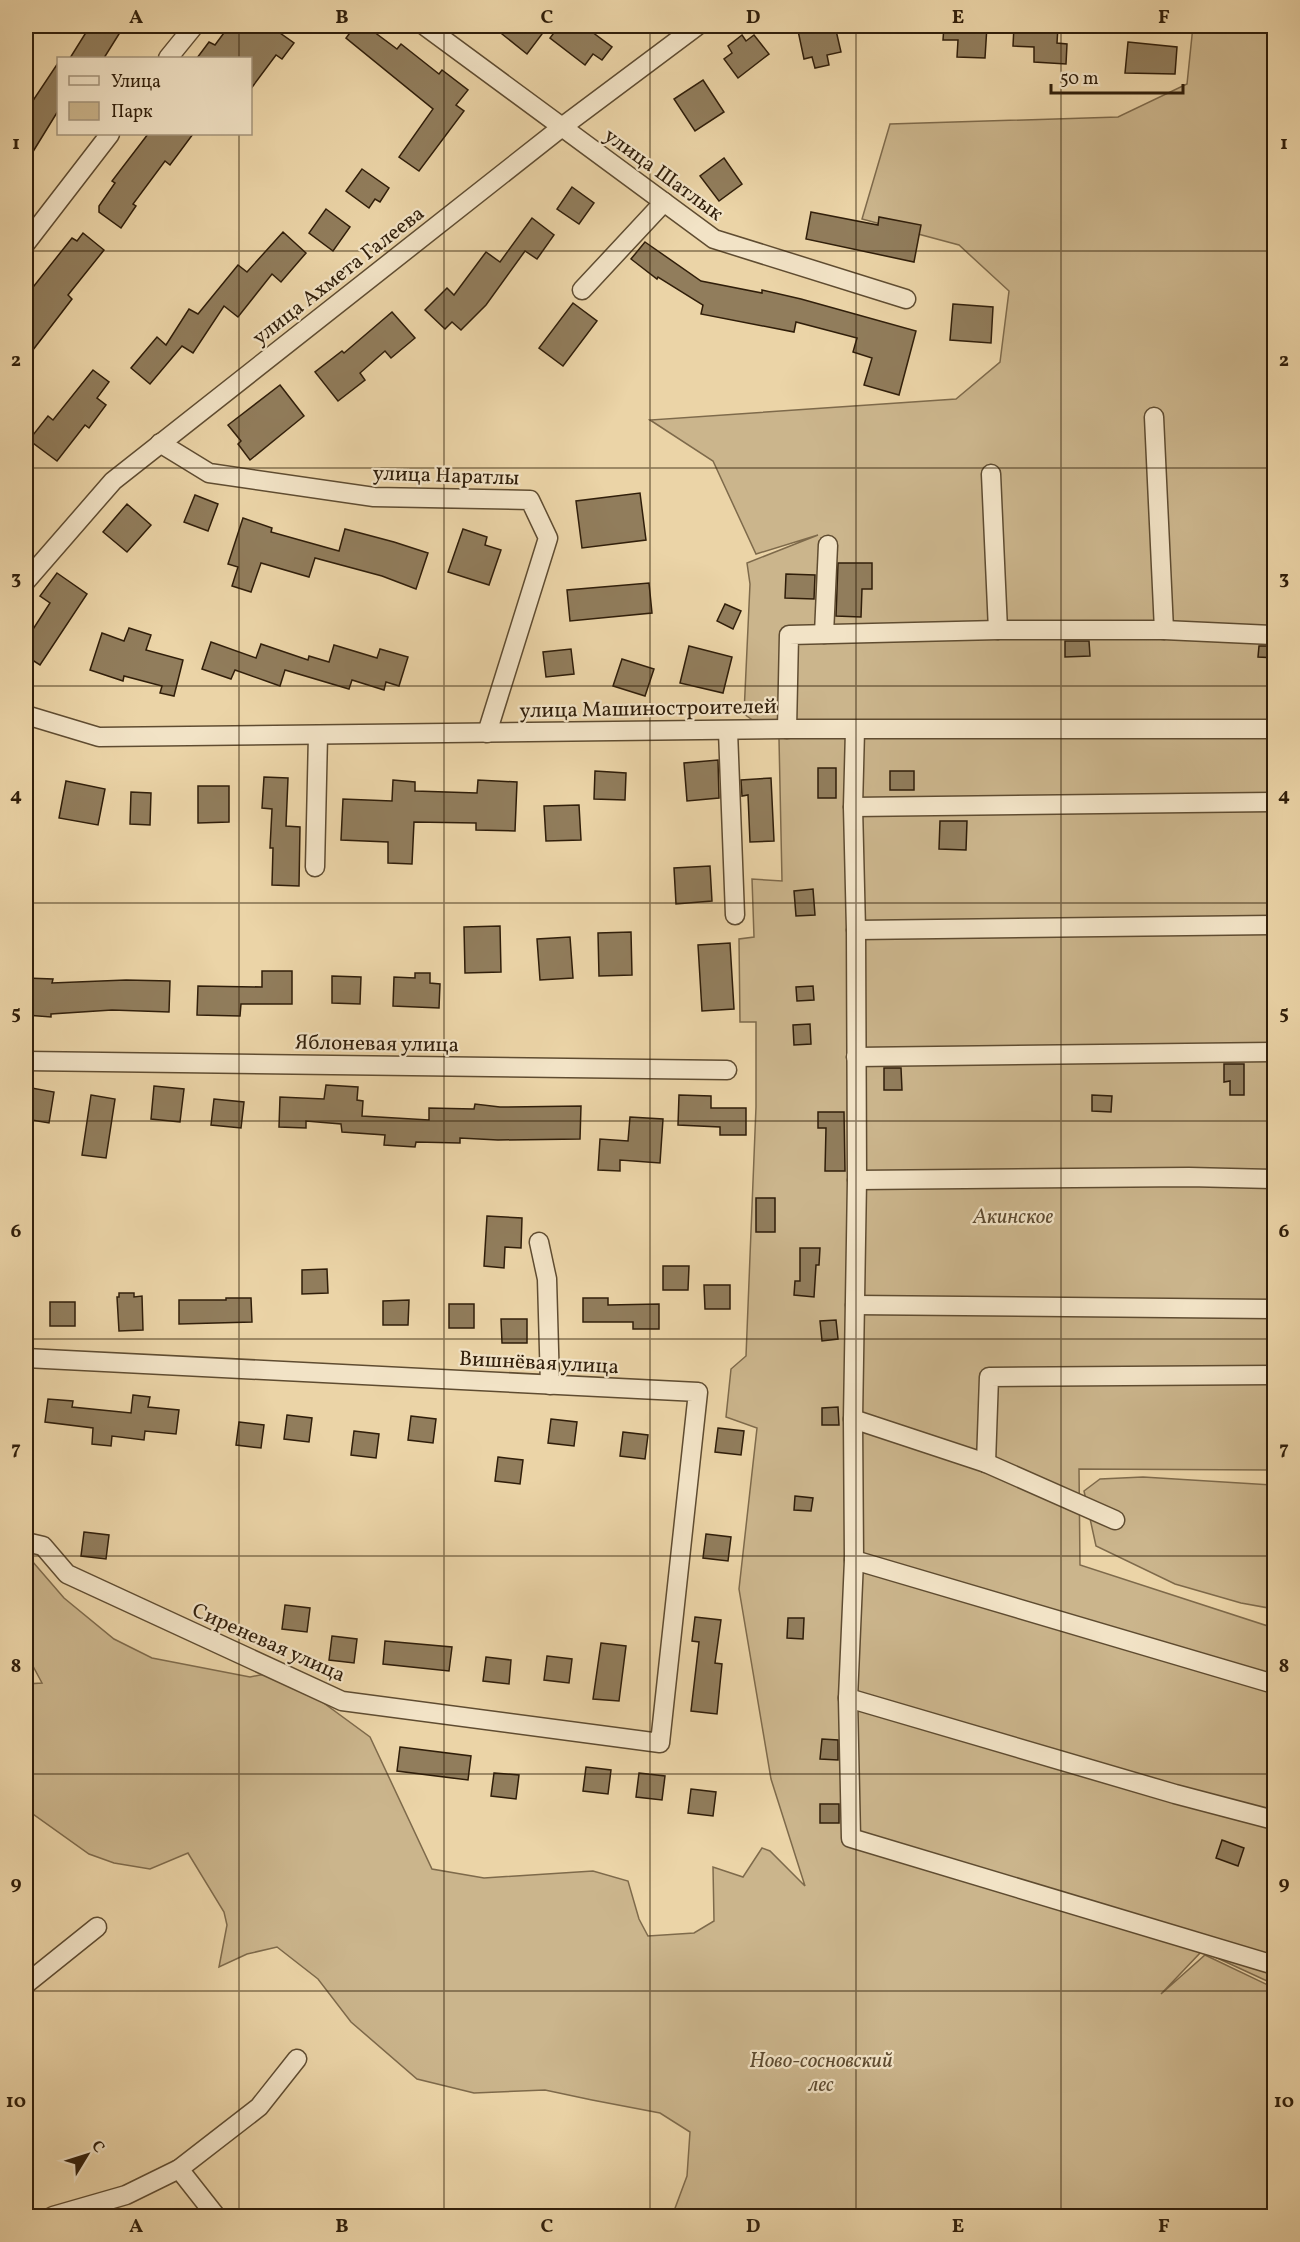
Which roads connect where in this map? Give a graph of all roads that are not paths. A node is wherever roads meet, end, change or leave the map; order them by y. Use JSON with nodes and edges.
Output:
{"nodes":[{"id":1,"x":194,"y":26,"type":"edge"},
{"id":2,"x":425,"y":26,"type":"edge"},
{"id":3,"x":697,"y":26,"type":"edge"},
{"id":4,"x":169,"y":57,"type":"edge"},
{"id":5,"x":562,"y":128,"type":"junction"},
{"id":6,"x":109,"y":135,"type":"edge"},
{"id":7,"x":664,"y":202,"type":"junction"},
{"id":8,"x":26,"y":243,"type":"edge"},
{"id":9,"x":582,"y":290,"type":"dead end"},
{"id":10,"x":906,"y":299,"type":"dead end"},
{"id":11,"x":1154,"y":417,"type":"dead end"},
{"id":12,"x":160,"y":443,"type":"junction"},
{"id":13,"x":991,"y":474,"type":"dead end"},
{"id":14,"x":828,"y":545,"type":"dead end"},
{"id":15,"x":26,"y":581,"type":"edge"},
{"id":16,"x":998,"y":630,"type":"junction"},
{"id":17,"x":1164,"y":630,"type":"junction"},
{"id":18,"x":825,"y":634,"type":"junction"},
{"id":19,"x":1275,"y":634,"type":"edge"},
{"id":20,"x":26,"y":715,"type":"edge"},
{"id":21,"x":787,"y":729,"type":"junction"},
{"id":22,"x":855,"y":729,"type":"junction"},
{"id":23,"x":1275,"y":729,"type":"edge"},
{"id":24,"x":728,"y":731,"type":"junction"},
{"id":25,"x":487,"y":733,"type":"junction"},
{"id":26,"x":318,"y":735,"type":"junction"},
{"id":27,"x":1275,"y":802,"type":"edge"},
{"id":28,"x":853,"y":807,"type":"junction"},
{"id":29,"x":315,"y":867,"type":"dead end"},
{"id":30,"x":735,"y":915,"type":"dead end"},
{"id":31,"x":1275,"y":925,"type":"edge"},
{"id":32,"x":856,"y":930,"type":"junction"},
{"id":33,"x":1275,"y":1052,"type":"edge"},
{"id":34,"x":856,"y":1057,"type":"junction"},
{"id":35,"x":26,"y":1061,"type":"edge"},
{"id":36,"x":728,"y":1070,"type":"dead end"},
{"id":37,"x":1275,"y":1179,"type":"edge"},
{"id":38,"x":857,"y":1180,"type":"junction"},
{"id":39,"x":539,"y":1242,"type":"dead end"},
{"id":40,"x":855,"y":1305,"type":"junction"},
{"id":41,"x":1275,"y":1309,"type":"edge"},
{"id":42,"x":26,"y":1358,"type":"edge"},
{"id":43,"x":1275,"y":1375,"type":"edge"},
{"id":44,"x":550,"y":1385,"type":"junction"},
{"id":45,"x":853,"y":1419,"type":"junction"},
{"id":46,"x":986,"y":1462,"type":"junction"},
{"id":47,"x":1116,"y":1520,"type":"dead end"},
{"id":48,"x":26,"y":1542,"type":"edge"},
{"id":49,"x":854,"y":1560,"type":"junction"},
{"id":50,"x":1275,"y":1684,"type":"edge"},
{"id":51,"x":848,"y":1698,"type":"junction"},
{"id":52,"x":660,"y":1743,"type":"joint"},
{"id":53,"x":1275,"y":1820,"type":"edge"},
{"id":54,"x":97,"y":1927,"type":"dead end"},
{"id":55,"x":1275,"y":1965,"type":"edge"},
{"id":56,"x":26,"y":1984,"type":"edge"},
{"id":57,"x":297,"y":2059,"type":"dead end"},
{"id":58,"x":179,"y":2169,"type":"junction"},
{"id":59,"x":52,"y":2217,"type":"edge"},
{"id":60,"x":216,"y":2217,"type":"edge"}],
"edges":[{"from":1,"to":4,"type":"street"},
{"from":2,"to":5,"type":"street","name":"улица Шатлык"},
{"from":3,"to":5,"type":"street","name":"улица Ахмета Галеева"},
{"from":5,"to":7,"type":"street","name":"улица Шатлык"},
{"from":5,"to":12,"type":"street","name":"улица Ахмета Галеева"},
{"from":6,"to":8,"type":"street"},
{"from":7,"to":9,"type":"street"},
{"from":7,"to":10,"type":"street","name":"улица Шатлык"},
{"from":11,"to":17,"type":"street"},
{"from":12,"to":15,"type":"street","name":"улица Ахмета Галеева"},
{"from":12,"to":25,"type":"street","name":"улица Наратлы"},
{"from":13,"to":16,"type":"street"},
{"from":14,"to":18,"type":"street"},
{"from":16,"to":17,"type":"street"},
{"from":16,"to":18,"type":"street"},
{"from":17,"to":19,"type":"street"},
{"from":18,"to":21,"type":"street"},
{"from":20,"to":26,"type":"street","name":"улица Машиностроителей"},
{"from":21,"to":22,"type":"street","name":"улица Машиностроителей"},
{"from":21,"to":24,"type":"street","name":"улица Машиностроителей"},
{"from":22,"to":23,"type":"street","name":"улица Машиностроителей"},
{"from":22,"to":28,"type":"street"},
{"from":24,"to":25,"type":"street","name":"улица Машиностроителей"},
{"from":24,"to":30,"type":"street"},
{"from":25,"to":26,"type":"street","name":"улица Машиностроителей"},
{"from":26,"to":29,"type":"street"},
{"from":27,"to":28,"type":"street"},
{"from":28,"to":32,"type":"street"},
{"from":31,"to":32,"type":"street"},
{"from":32,"to":34,"type":"street"},
{"from":33,"to":34,"type":"street"},
{"from":34,"to":38,"type":"street"},
{"from":35,"to":36,"type":"street","name":"Яблоневая улица"},
{"from":37,"to":38,"type":"street"},
{"from":38,"to":40,"type":"street"},
{"from":39,"to":44,"type":"street"},
{"from":40,"to":41,"type":"street"},
{"from":40,"to":45,"type":"street"},
{"from":42,"to":44,"type":"street","name":"Вишнёвая улица"},
{"from":43,"to":46,"type":"street"},
{"from":44,"to":52,"type":"street","name":"Вишнёвая улица"},
{"from":45,"to":46,"type":"street"},
{"from":45,"to":49,"type":"street"},
{"from":46,"to":47,"type":"street"},
{"from":48,"to":52,"type":"street","name":"Сиреневая улица"},
{"from":49,"to":50,"type":"street"},
{"from":49,"to":51,"type":"street"},
{"from":51,"to":53,"type":"street"},
{"from":51,"to":55,"type":"street"},
{"from":54,"to":56,"type":"street"},
{"from":57,"to":58,"type":"street"},
{"from":58,"to":59,"type":"street"},
{"from":58,"to":60,"type":"street"}]}
